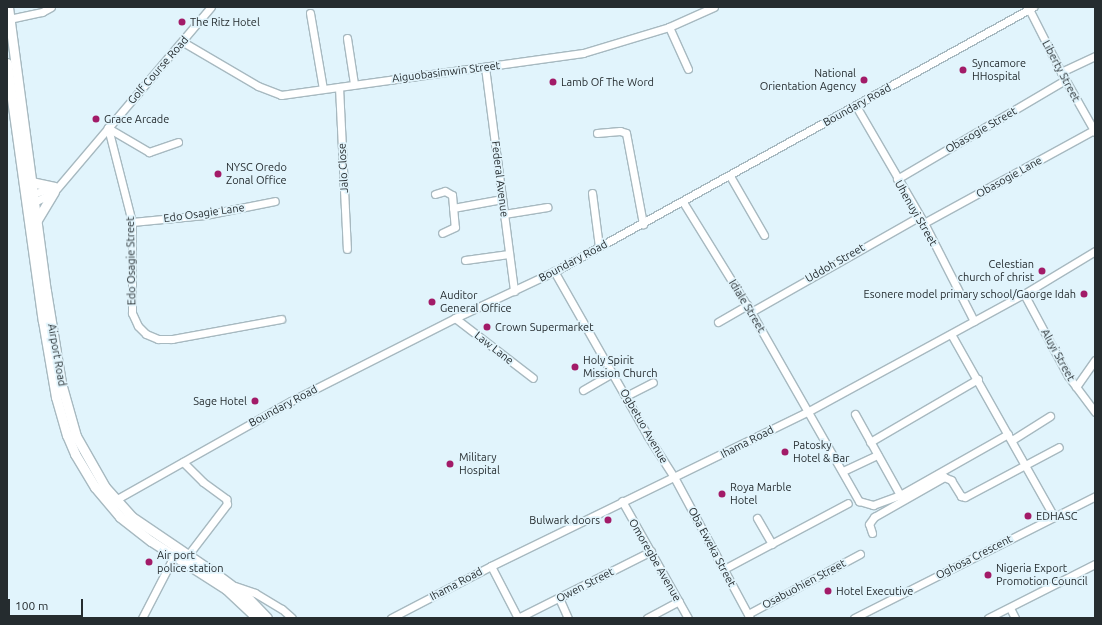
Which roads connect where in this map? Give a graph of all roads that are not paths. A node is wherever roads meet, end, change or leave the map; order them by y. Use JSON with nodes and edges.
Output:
{"nodes":[{"id":1,"x":8,"y":7,"type":"edge"},
{"id":2,"x":51,"y":7,"type":"edge"},
{"id":3,"x":211,"y":7,"type":"edge"},
{"id":4,"x":714,"y":7,"type":"edge"},
{"id":5,"x":1031,"y":8,"type":"edge"},
{"id":6,"x":310,"y":13,"type":"dead end"},
{"id":7,"x":10,"y":19,"type":"junction"},
{"id":8,"x":669,"y":27,"type":"junction"},
{"id":9,"x":347,"y":38,"type":"dead end"},
{"id":10,"x":183,"y":42,"type":"junction"},
{"id":11,"x":1095,"y":56,"type":"edge"},
{"id":12,"x":7,"y":63,"type":"edge"},
{"id":13,"x":485,"y":67,"type":"junction"},
{"id":14,"x":688,"y":69,"type":"dead end"},
{"id":15,"x":1061,"y":72,"type":"junction"},
{"id":16,"x":1066,"y":80,"type":"junction"},
{"id":17,"x":354,"y":84,"type":"junction"},
{"id":18,"x":339,"y":87,"type":"junction"},
{"id":19,"x":323,"y":90,"type":"junction"},
{"id":20,"x":856,"y":106,"type":"junction"},
{"id":21,"x":108,"y":128,"type":"junction"},
{"id":22,"x":1094,"y":131,"type":"edge"},
{"id":23,"x":597,"y":133,"type":"dead end"},
{"id":24,"x":178,"y":142,"type":"dead end"},
{"id":25,"x":730,"y":176,"type":"junction"},
{"id":26,"x":896,"y":179,"type":"junction"},
{"id":27,"x":31,"y":182,"type":"junction"},
{"id":28,"x":55,"y":189,"type":"junction"},
{"id":29,"x":592,"y":193,"type":"dead end"},
{"id":30,"x":435,"y":194,"type":"dead end"},
{"id":31,"x":502,"y":199,"type":"junction"},
{"id":32,"x":29,"y":200,"type":"junction"},
{"id":33,"x":275,"y":201,"type":"dead end"},
{"id":34,"x":684,"y":202,"type":"junction"},
{"id":35,"x":453,"y":208,"type":"junction"},
{"id":36,"x":547,"y":208,"type":"dead end"},
{"id":37,"x":504,"y":214,"type":"junction"},
{"id":38,"x":920,"y":216,"type":"junction"},
{"id":39,"x":37,"y":220,"type":"junction"},
{"id":40,"x":132,"y":222,"type":"junction"},
{"id":41,"x":643,"y":224,"type":"junction"},
{"id":42,"x":924,"y":224,"type":"junction"},
{"id":43,"x":442,"y":233,"type":"dead end"},
{"id":44,"x":764,"y":235,"type":"dead end"},
{"id":45,"x":599,"y":247,"type":"junction"},
{"id":46,"x":347,"y":249,"type":"dead end"},
{"id":47,"x":1095,"y":251,"type":"edge"},
{"id":48,"x":509,"y":254,"type":"junction"},
{"id":49,"x":465,"y":260,"type":"dead end"},
{"id":50,"x":554,"y":271,"type":"junction"},
{"id":51,"x":514,"y":291,"type":"junction"},
{"id":52,"x":1024,"y":294,"type":"junction"},
{"id":53,"x":747,"y":305,"type":"junction"},
{"id":54,"x":751,"y":312,"type":"junction"},
{"id":55,"x":454,"y":318,"type":"junction"},
{"id":56,"x":281,"y":319,"type":"dead end"},
{"id":57,"x":974,"y":321,"type":"junction"},
{"id":58,"x":718,"y":322,"type":"dead end"},
{"id":59,"x":951,"y":334,"type":"junction"},
{"id":60,"x":1095,"y":360,"type":"edge"},
{"id":61,"x":613,"y":373,"type":"junction"},
{"id":62,"x":533,"y":378,"type":"dead end"},
{"id":63,"x":978,"y":379,"type":"junction"},
{"id":64,"x":652,"y":382,"type":"dead end"},
{"id":65,"x":1076,"y":387,"type":"junction"},
{"id":66,"x":583,"y":390,"type":"dead end"},
{"id":67,"x":626,"y":396,"type":"junction"},
{"id":68,"x":809,"y":411,"type":"junction"},
{"id":69,"x":1095,"y":412,"type":"edge"},
{"id":70,"x":856,"y":414,"type":"dead end"},
{"id":71,"x":1050,"y":416,"type":"dead end"},
{"id":72,"x":1010,"y":437,"type":"junction"},
{"id":73,"x":870,"y":442,"type":"junction"},
{"id":74,"x":1059,"y":447,"type":"dead end"},
{"id":75,"x":877,"y":455,"type":"junction"},
{"id":76,"x":183,"y":462,"type":"junction"},
{"id":77,"x":1025,"y":467,"type":"junction"},
{"id":78,"x":843,"y":471,"type":"junction"},
{"id":79,"x":674,"y":477,"type":"junction"},
{"id":80,"x":900,"y":494,"type":"junction"},
{"id":81,"x":1095,"y":496,"type":"edge"},
{"id":82,"x":117,"y":499,"type":"junction"},
{"id":83,"x":622,"y":501,"type":"junction"},
{"id":84,"x":848,"y":503,"type":"dead end"},
{"id":85,"x":111,"y":507,"type":"junction"},
{"id":86,"x":1054,"y":517,"type":"junction"},
{"id":87,"x":757,"y":518,"type":"dead end"},
{"id":88,"x":872,"y":533,"type":"dead end"},
{"id":89,"x":772,"y":544,"type":"junction"},
{"id":90,"x":651,"y":551,"type":"junction"},
{"id":91,"x":860,"y":554,"type":"dead end"},
{"id":92,"x":188,"y":555,"type":"junction"},
{"id":93,"x":174,"y":556,"type":"junction"},
{"id":94,"x":1095,"y":564,"type":"edge"},
{"id":95,"x":491,"y":566,"type":"junction"},
{"id":96,"x":724,"y":569,"type":"junction"},
{"id":97,"x":228,"y":587,"type":"junction"},
{"id":98,"x":560,"y":598,"type":"junction"},
{"id":99,"x":679,"y":601,"type":"junction"},
{"id":100,"x":1010,"y":608,"type":"junction"},
{"id":101,"x":749,"y":616,"type":"edge"},
{"id":102,"x":142,"y":618,"type":"edge"},
{"id":103,"x":257,"y":618,"type":"edge"},
{"id":104,"x":267,"y":618,"type":"edge"},
{"id":105,"x":292,"y":618,"type":"edge"},
{"id":106,"x":391,"y":618,"type":"edge"},
{"id":107,"x":518,"y":618,"type":"edge"},
{"id":108,"x":568,"y":618,"type":"edge"},
{"id":109,"x":647,"y":618,"type":"edge"},
{"id":110,"x":688,"y":618,"type":"edge"},
{"id":111,"x":854,"y":618,"type":"edge"},
{"id":112,"x":988,"y":618,"type":"edge"},
{"id":113,"x":1015,"y":618,"type":"edge"}],
"edges":[{"from":1,"to":7,"type":"main road","name":"Airport Road"},
{"from":2,"to":7,"type":"street"},
{"from":3,"to":10,"type":"street","name":"Golf Course Road"},
{"from":4,"to":8,"type":"street","name":"Aiguobasimwin Street"},
{"from":5,"to":15,"type":"street","name":"Liberty Street"},
{"from":5,"to":20,"type":"street","name":"Boundary Road"},
{"from":6,"to":19,"type":"street"},
{"from":7,"to":27,"type":"main road","name":"Airport Road"},
{"from":8,"to":13,"type":"street","name":"Aiguobasimwin Street"},
{"from":8,"to":14,"type":"street"},
{"from":9,"to":17,"type":"street"},
{"from":10,"to":19,"type":"street","name":"Aiguobasimwin Street"},
{"from":10,"to":21,"type":"street","name":"Golf Course Road"},
{"from":11,"to":15,"type":"street"},
{"from":12,"to":32,"type":"main road","name":"Airport Road"},
{"from":13,"to":17,"type":"street","name":"Aiguobasimwin Street"},
{"from":13,"to":31,"type":"street","name":"Federal Avenue"},
{"from":15,"to":16,"type":"street","name":"Liberty Street"},
{"from":16,"to":22,"type":"street","name":"Liberty Street"},
{"from":16,"to":26,"type":"street","name":"Obasogie Street"},
{"from":17,"to":18,"type":"street","name":"Aiguobasimwin Street"},
{"from":18,"to":19,"type":"street","name":"Aiguobasimwin Street"},
{"from":18,"to":46,"type":"street","name":"Jalo Close"},
{"from":20,"to":25,"type":"street","name":"Boundary Road"},
{"from":20,"to":26,"type":"street","name":"Uhenuyi Street"},
{"from":21,"to":24,"type":"street"},
{"from":21,"to":28,"type":"street","name":"Golf Course Road"},
{"from":21,"to":40,"type":"street","name":"Edo Osagie Street"},
{"from":22,"to":42,"type":"street","name":"Obasogie Lane"},
{"from":23,"to":41,"type":"street"},
{"from":25,"to":34,"type":"street","name":"Boundary Road"},
{"from":25,"to":44,"type":"street"},
{"from":26,"to":38,"type":"street","name":"Uhenuyi Street"},
{"from":27,"to":28,"type":"main road"},
{"from":27,"to":32,"type":"main road","name":"Airport Road"},
{"from":28,"to":32,"type":"street","name":"Golf Course Road"},
{"from":28,"to":39,"type":"main road"},
{"from":29,"to":45,"type":"street"},
{"from":30,"to":35,"type":"street"},
{"from":31,"to":35,"type":"street"},
{"from":31,"to":37,"type":"street","name":"Federal Avenue"},
{"from":32,"to":39,"type":"main road","name":"Airport Road"},
{"from":32,"to":85,"type":"main road","name":"Airport Road"},
{"from":33,"to":40,"type":"street","name":"Edo Osagie Lane"},
{"from":34,"to":41,"type":"street","name":"Boundary Road"},
{"from":34,"to":53,"type":"street","name":"Idiale Street"},
{"from":35,"to":43,"type":"street"},
{"from":36,"to":37,"type":"street"},
{"from":37,"to":48,"type":"street","name":"Federal Avenue"},
{"from":38,"to":42,"type":"street","name":"Uhenuyi Street"},
{"from":38,"to":54,"type":"street","name":"Uddoh Street"},
{"from":39,"to":82,"type":"main road","name":"Airport Road"},
{"from":40,"to":56,"type":"street","name":"Edo Osagie Street"},
{"from":41,"to":45,"type":"street","name":"Boundary Road"},
{"from":42,"to":57,"type":"street","name":"Uhenuyi Street"},
{"from":45,"to":50,"type":"street","name":"Boundary Road"},
{"from":47,"to":52,"type":"street","name":"Ihama Road"},
{"from":48,"to":49,"type":"street"},
{"from":48,"to":51,"type":"street","name":"Federal Avenue"},
{"from":50,"to":51,"type":"street","name":"Boundary Road"},
{"from":50,"to":61,"type":"street","name":"Ogbetuo Avenue"},
{"from":51,"to":55,"type":"street","name":"Boundary Road"},
{"from":52,"to":57,"type":"street","name":"Ihama Road"},
{"from":52,"to":65,"type":"street","name":"Aluyi Street"},
{"from":53,"to":54,"type":"street","name":"Idiale Street"},
{"from":53,"to":58,"type":"street"},
{"from":54,"to":68,"type":"street","name":"Idiale Street"},
{"from":55,"to":62,"type":"street","name":"Law Lane"},
{"from":55,"to":76,"type":"street","name":"Boundary Road"},
{"from":57,"to":59,"type":"street","name":"Ihama Road"},
{"from":59,"to":63,"type":"street"},
{"from":59,"to":68,"type":"street","name":"Ihama Road"},
{"from":60,"to":65,"type":"street"},
{"from":61,"to":66,"type":"street"},
{"from":61,"to":67,"type":"street","name":"Ogbetuo Avenue"},
{"from":63,"to":72,"type":"street"},
{"from":63,"to":73,"type":"street"},
{"from":64,"to":67,"type":"street"},
{"from":65,"to":69,"type":"street","name":"Aluyi Street"},
{"from":67,"to":79,"type":"street","name":"Ogbetuo Avenue"},
{"from":68,"to":78,"type":"street","name":"Idiale Street"},
{"from":68,"to":79,"type":"street","name":"Ihama Road"},
{"from":70,"to":73,"type":"street"},
{"from":71,"to":72,"type":"street","name":"Idiale Street"},
{"from":72,"to":77,"type":"street"},
{"from":72,"to":80,"type":"street","name":"Idiale Street"},
{"from":73,"to":75,"type":"street"},
{"from":74,"to":77,"type":"street"},
{"from":75,"to":78,"type":"street"},
{"from":75,"to":80,"type":"street"},
{"from":76,"to":82,"type":"street","name":"Boundary Road"},
{"from":76,"to":92,"type":"street"},
{"from":77,"to":86,"type":"street"},
{"from":77,"to":88,"type":"street"},
{"from":78,"to":80,"type":"street","name":"Idiale Street"},
{"from":79,"to":83,"type":"street","name":"Ihama Road"},
{"from":79,"to":96,"type":"street","name":"Oba Eweka Street"},
{"from":81,"to":86,"type":"street","name":"Oghosa Crescent"},
{"from":82,"to":85,"type":"street","name":"Boundary Road"},
{"from":82,"to":92,"type":"main road","name":"Airport Road"},
{"from":83,"to":90,"type":"street","name":"Omoregbe Avenue"},
{"from":83,"to":95,"type":"street","name":"Ihama Road"},
{"from":84,"to":89,"type":"street"},
{"from":85,"to":93,"type":"main road","name":"Airport Road"},
{"from":86,"to":111,"type":"street","name":"Oghosa Crescent"},
{"from":87,"to":89,"type":"street"},
{"from":89,"to":96,"type":"street"},
{"from":90,"to":98,"type":"street","name":"Owen Street"},
{"from":90,"to":99,"type":"street","name":"Omoregbe Avenue"},
{"from":91,"to":101,"type":"street","name":"Osabuohien Street"},
{"from":92,"to":97,"type":"main road","name":"Airport Road"},
{"from":93,"to":97,"type":"main road","name":"Airport Road"},
{"from":93,"to":102,"type":"street"},
{"from":94,"to":100,"type":"street"},
{"from":95,"to":106,"type":"street","name":"Ihama Road"},
{"from":95,"to":107,"type":"street"},
{"from":96,"to":101,"type":"street","name":"Oba Eweka Street"},
{"from":97,"to":103,"type":"main road","name":"Airport Road"},
{"from":97,"to":104,"type":"main road","name":"Airport Road"},
{"from":97,"to":105,"type":"street"},
{"from":98,"to":107,"type":"street","name":"Owen Street"},
{"from":98,"to":108,"type":"street"},
{"from":99,"to":109,"type":"street"},
{"from":99,"to":110,"type":"street","name":"Omoregbe Avenue"},
{"from":100,"to":112,"type":"street"},
{"from":100,"to":113,"type":"street"}]}
